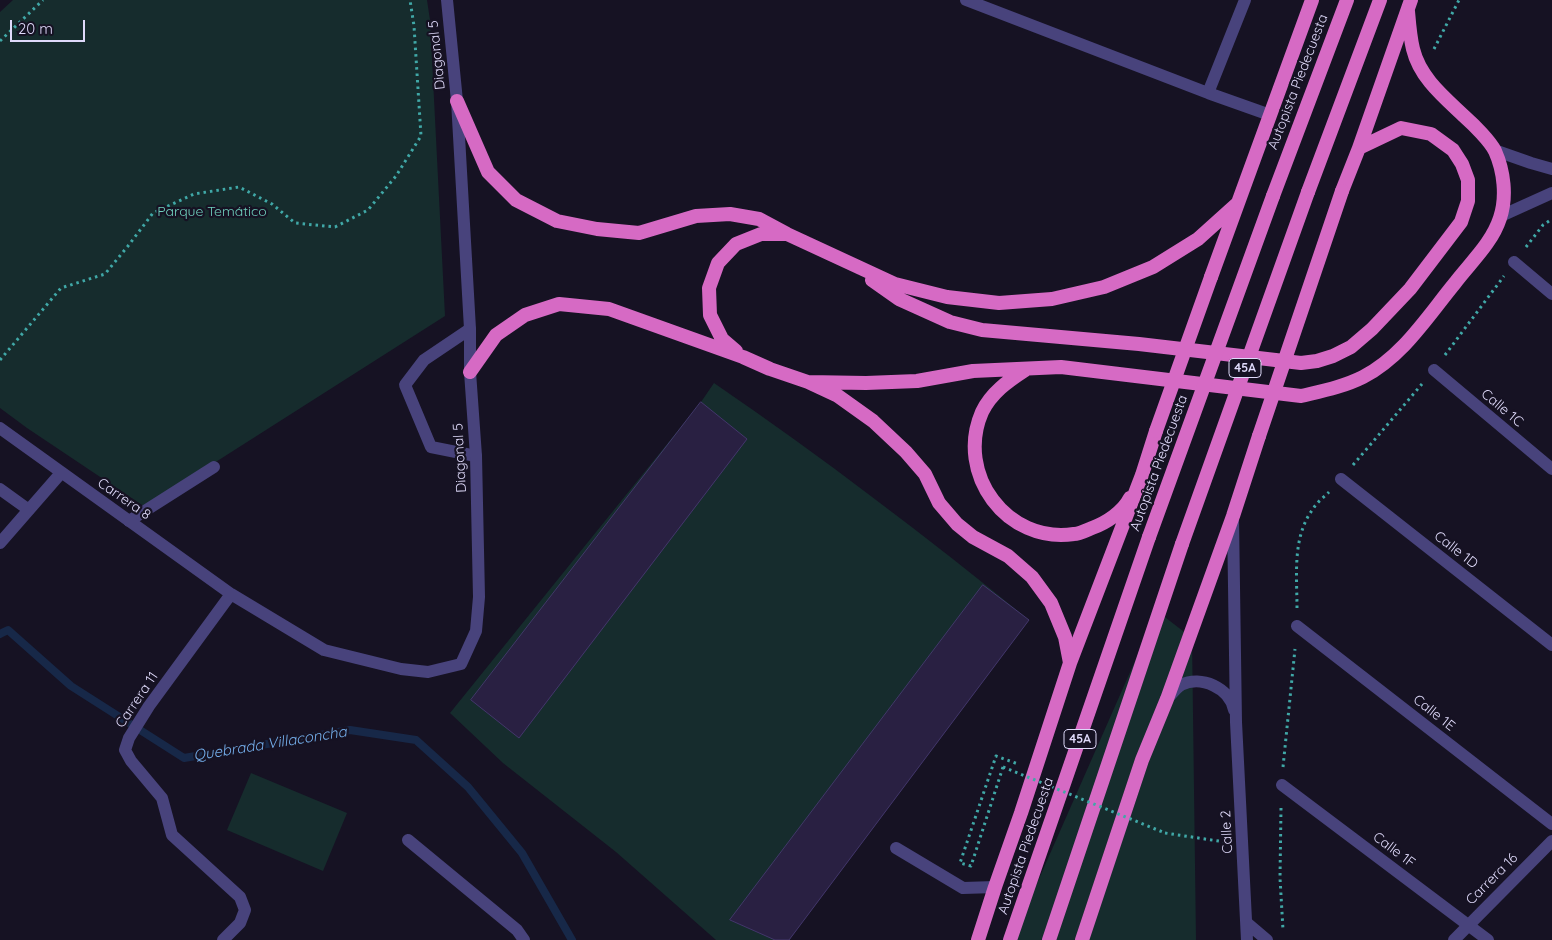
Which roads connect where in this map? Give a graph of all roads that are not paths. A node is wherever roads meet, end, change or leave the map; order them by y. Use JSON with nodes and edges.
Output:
{"nodes":[{"id":1,"x":446,"y":0,"type":"edge"},
{"id":2,"x":966,"y":0,"type":"edge"},
{"id":3,"x":1246,"y":0,"type":"edge"},
{"id":4,"x":1312,"y":0,"type":"edge"},
{"id":5,"x":1347,"y":0,"type":"edge"},
{"id":6,"x":1380,"y":0,"type":"edge"},
{"id":7,"x":1409,"y":6,"type":"edge"},
{"id":8,"x":1208,"y":93,"type":"junction"},
{"id":9,"x":458,"y":101,"type":"junction"},
{"id":10,"x":1270,"y":115,"type":"junction"},
{"id":11,"x":1359,"y":148,"type":"junction"},
{"id":12,"x":1494,"y":150,"type":"junction"},
{"id":13,"x":1552,"y":169,"type":"edge"},
{"id":14,"x":1552,"y":193,"type":"edge"},
{"id":15,"x":1238,"y":203,"type":"junction"},
{"id":16,"x":1501,"y":216,"type":"junction"},
{"id":17,"x":788,"y":234,"type":"junction"},
{"id":18,"x":847,"y":262,"type":"junction"},
{"id":19,"x":1514,"y":262,"type":"road end"},
{"id":20,"x":1552,"y":294,"type":"edge"},
{"id":21,"x":470,"y":330,"type":"junction"},
{"id":22,"x":742,"y":356,"type":"junction"},
{"id":23,"x":1026,"y":369,"type":"junction"},
{"id":24,"x":1434,"y":370,"type":"road end"},
{"id":25,"x":470,"y":372,"type":"junction"},
{"id":26,"x":808,"y":382,"type":"junction"},
{"id":27,"x":0,"y":428,"type":"edge"},
{"id":28,"x":476,"y":456,"type":"junction"},
{"id":29,"x":214,"y":467,"type":"dead end"},
{"id":30,"x":1552,"y":469,"type":"edge"},
{"id":31,"x":61,"y":473,"type":"junction"},
{"id":32,"x":1142,"y":476,"type":"junction"},
{"id":33,"x":1341,"y":479,"type":"road end"},
{"id":34,"x":0,"y":488,"type":"edge"},
{"id":35,"x":28,"y":510,"type":"junction"},
{"id":36,"x":1233,"y":516,"type":"junction"},
{"id":37,"x":129,"y":521,"type":"junction"},
{"id":38,"x":0,"y":543,"type":"edge"},
{"id":39,"x":232,"y":594,"type":"junction"},
{"id":40,"x":1297,"y":626,"type":"road end"},
{"id":41,"x":1552,"y":645,"type":"edge"},
{"id":42,"x":1070,"y":663,"type":"junction"},
{"id":43,"x":1167,"y":699,"type":"junction"},
{"id":44,"x":1236,"y":722,"type":"junction"},
{"id":45,"x":1282,"y":784,"type":"road end"},
{"id":46,"x":1552,"y":824,"type":"edge"},
{"id":47,"x":408,"y":840,"type":"dead end"},
{"id":48,"x":1552,"y":841,"type":"edge"},
{"id":49,"x":896,"y":848,"type":"dead end"},
{"id":50,"x":995,"y":887,"type":"junction"},
{"id":51,"x":1247,"y":923,"type":"junction"},
{"id":52,"x":1468,"y":924,"type":"junction"},
{"id":53,"x":223,"y":940,"type":"edge"},
{"id":54,"x":524,"y":940,"type":"edge"},
{"id":55,"x":978,"y":940,"type":"edge"},
{"id":56,"x":1010,"y":940,"type":"edge"},
{"id":57,"x":1049,"y":940,"type":"edge"},
{"id":58,"x":1082,"y":940,"type":"edge"},
{"id":59,"x":1247,"y":940,"type":"edge"},
{"id":60,"x":1267,"y":940,"type":"edge"},
{"id":61,"x":1454,"y":940,"type":"edge"},
{"id":62,"x":1488,"y":940,"type":"edge"}],
"edges":[{"from":1,"to":9,"type":"street","name":"Diagonal 5"},
{"from":2,"to":8,"type":"street"},
{"from":3,"to":8,"type":"street"},
{"from":4,"to":10,"type":"highway"},
{"from":5,"to":56,"type":"highway","name":"Autopista Piedecuesta","number":"45A","bridge":true},
{"from":6,"to":57,"type":"highway","number":"45A","bridge":true},
{"from":7,"to":11,"type":"highway"},
{"from":7,"to":12,"type":"highway"},
{"from":8,"to":10,"type":"street"},
{"from":9,"to":17,"type":"highway"},
{"from":9,"to":21,"type":"street","name":"Diagonal 5"},
{"from":10,"to":15,"type":"highway"},
{"from":11,"to":18,"type":"highway"},
{"from":11,"to":36,"type":"highway","bridge":true},
{"from":12,"to":13,"type":"street"},
{"from":12,"to":16,"type":"highway"},
{"from":14,"to":16,"type":"street"},
{"from":15,"to":18,"type":"highway"},
{"from":15,"to":32,"type":"highway","bridge":true},
{"from":16,"to":23,"type":"highway"},
{"from":17,"to":18,"type":"highway"},
{"from":17,"to":22,"type":"highway"},
{"from":19,"to":20,"type":"street"},
{"from":21,"to":25,"type":"street","name":"Diagonal 5"},
{"from":21,"to":28,"type":"street"},
{"from":22,"to":25,"type":"highway"},
{"from":22,"to":26,"type":"highway"},
{"from":23,"to":26,"type":"highway"},
{"from":23,"to":32,"type":"highway"},
{"from":24,"to":30,"type":"street","name":"Calle 1C"},
{"from":25,"to":28,"type":"street","name":"Diagonal 5"},
{"from":26,"to":42,"type":"highway"},
{"from":27,"to":31,"type":"street","name":"Carrera 8"},
{"from":28,"to":39,"type":"street","name":"Diagonal 5"},
{"from":29,"to":37,"type":"street"},
{"from":31,"to":35,"type":"street"},
{"from":31,"to":37,"type":"street","name":"Carrera 8"},
{"from":32,"to":42,"type":"highway"},
{"from":33,"to":41,"type":"street","name":"Calle 1D"},
{"from":34,"to":35,"type":"street"},
{"from":35,"to":38,"type":"street"},
{"from":36,"to":43,"type":"highway"},
{"from":36,"to":44,"type":"street","name":"Calle 2"},
{"from":37,"to":39,"type":"street","name":"Carrera 8"},
{"from":39,"to":53,"type":"street","name":"Carrera 11"},
{"from":40,"to":46,"type":"street","name":"Calle 1E"},
{"from":42,"to":50,"type":"highway"},
{"from":43,"to":44,"type":"street","name":"Calle 2"},
{"from":43,"to":58,"type":"highway"},
{"from":44,"to":51,"type":"street","name":"Calle 2"},
{"from":45,"to":52,"type":"street","name":"Calle 1F"},
{"from":47,"to":54,"type":"street"},
{"from":48,"to":52,"type":"street","name":"Carrera 16"},
{"from":49,"to":50,"type":"street"},
{"from":50,"to":55,"type":"highway"},
{"from":51,"to":59,"type":"street","name":"Calle 2"},
{"from":51,"to":60,"type":"street"},
{"from":52,"to":61,"type":"street","name":"Carrera 16"},
{"from":52,"to":62,"type":"street","name":"Calle 1F"}]}
